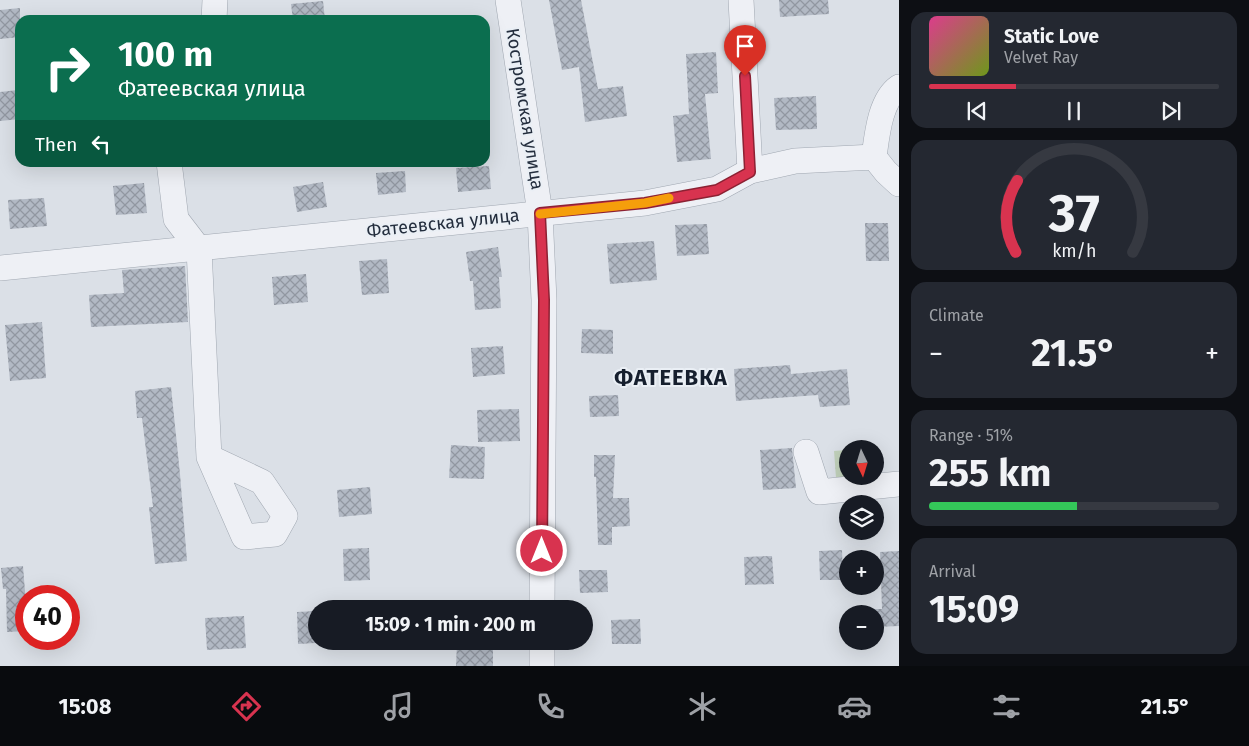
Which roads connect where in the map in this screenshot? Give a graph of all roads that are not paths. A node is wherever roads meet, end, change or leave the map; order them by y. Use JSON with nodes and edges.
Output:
{"nodes":[{"id":1,"x":215,"y":0,"type":"edge"},
{"id":2,"x":508,"y":0,"type":"edge"},
{"id":3,"x":741,"y":0,"type":"edge"},
{"id":4,"x":214,"y":15,"type":"edge"},
{"id":5,"x":899,"y":87,"type":"edge"},
{"id":6,"x":874,"y":157,"type":"junction"},
{"id":7,"x":170,"y":167,"type":"edge"},
{"id":8,"x":750,"y":172,"type":"junction"},
{"id":9,"x":899,"y":184,"type":"edge"},
{"id":10,"x":540,"y":213,"type":"junction"},
{"id":11,"x":198,"y":249,"type":"junction"},
{"id":12,"x":0,"y":268,"type":"edge"},
{"id":13,"x":806,"y":452,"type":"dead end"},
{"id":14,"x":209,"y":457,"type":"dead end"},
{"id":15,"x":899,"y":484,"type":"edge"},
{"id":16,"x":542,"y":600,"type":"edge"},
{"id":17,"x":542,"y":650,"type":"edge"},
{"id":18,"x":542,"y":666,"type":"edge"}],
"edges":[{"from":1,"to":4,"type":"street"},
{"from":2,"to":10,"type":"street","name":"Костромская улица"},
{"from":3,"to":8,"type":"street"},
{"from":5,"to":6,"type":"street"},
{"from":6,"to":8,"type":"street","name":"Фатеевская улица"},
{"from":6,"to":9,"type":"street"},
{"from":7,"to":11,"type":"street"},
{"from":8,"to":10,"type":"street","name":"Фатеевская улица"},
{"from":10,"to":11,"type":"street","name":"Фатеевская улица"},
{"from":10,"to":16,"type":"street","name":"Костромская улица"},
{"from":11,"to":12,"type":"street","name":"Фатеевская улица"},
{"from":11,"to":14,"type":"street"},
{"from":13,"to":15,"type":"street"},
{"from":17,"to":18,"type":"street"}]}
